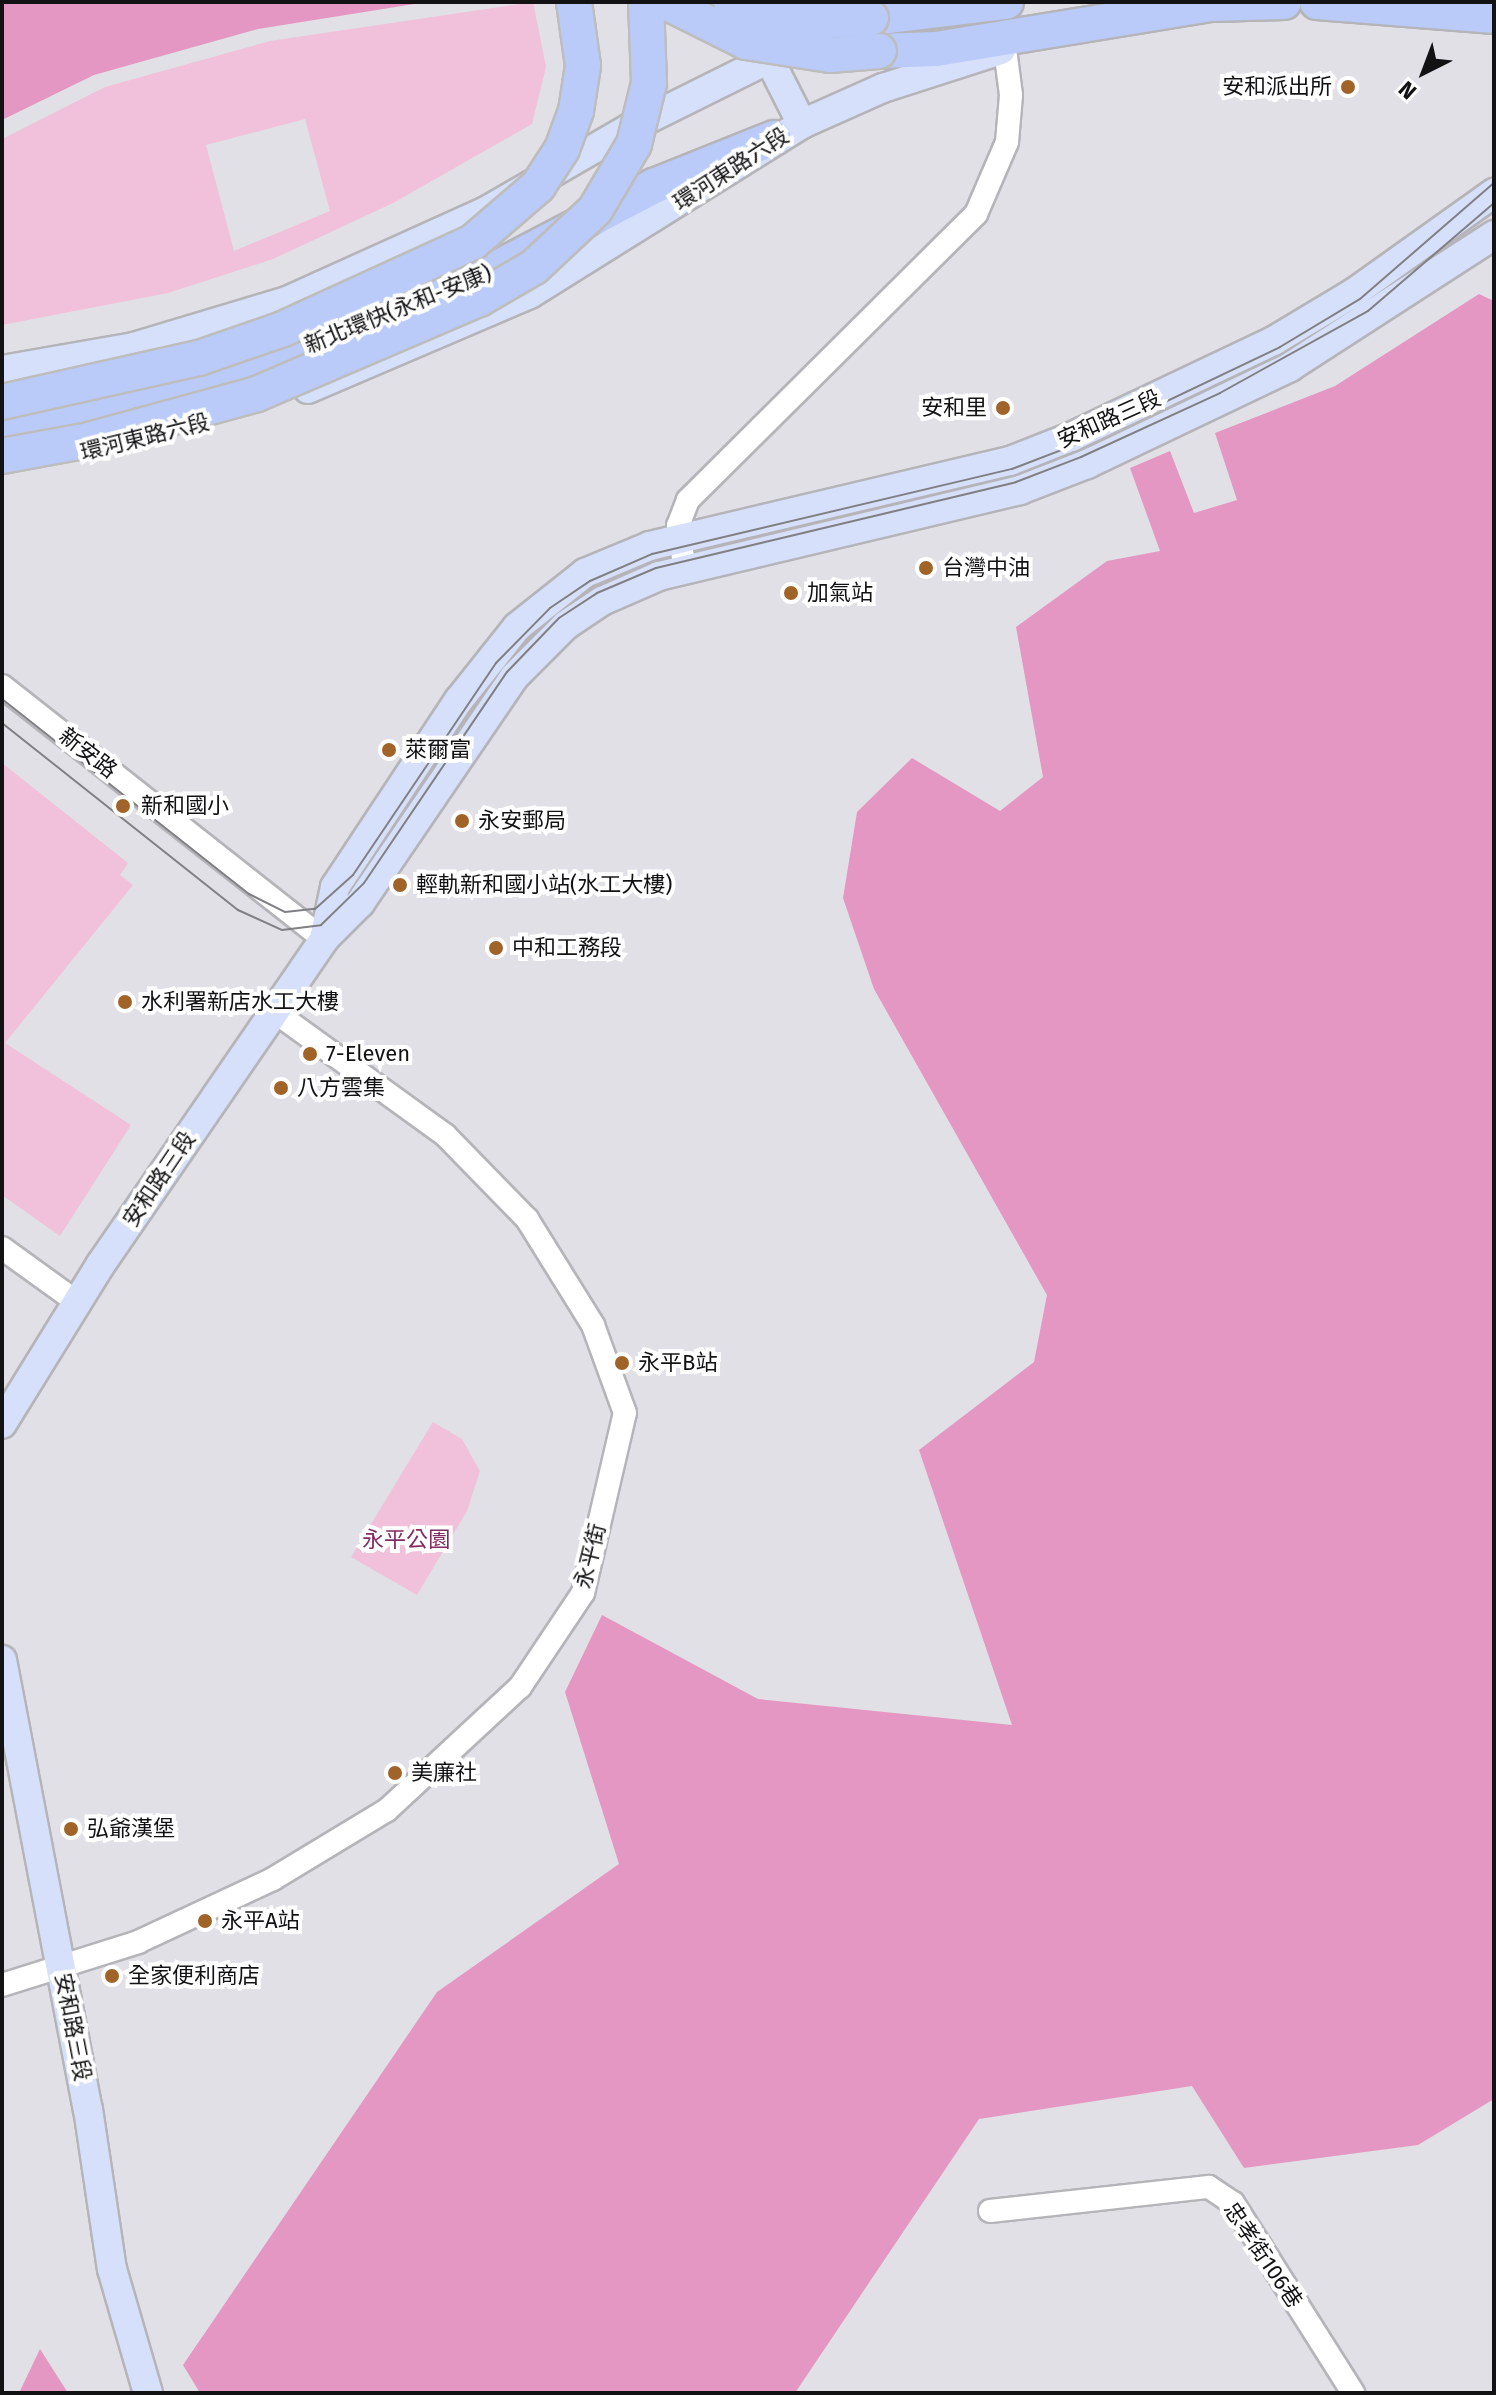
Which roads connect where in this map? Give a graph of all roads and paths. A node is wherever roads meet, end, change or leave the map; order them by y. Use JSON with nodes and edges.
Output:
{"nodes":[{"id":1,"x":574,"y":2,"type":"edge"},
{"id":2,"x":646,"y":2,"type":"edge"},
{"id":3,"x":666,"y":2,"type":"edge"},
{"id":4,"x":731,"y":2,"type":"edge"},
{"id":5,"x":923,"y":2,"type":"edge"},
{"id":6,"x":1006,"y":2,"type":"edge"},
{"id":7,"x":1073,"y":2,"type":"edge"},
{"id":8,"x":1284,"y":2,"type":"edge"},
{"id":9,"x":1317,"y":2,"type":"edge"},
{"id":10,"x":884,"y":10,"type":"edge"},
{"id":11,"x":1494,"y":19,"type":"edge"},
{"id":12,"x":1005,"y":49,"type":"junction"},
{"id":13,"x":879,"y":51,"type":"junction"},
{"id":14,"x":769,"y":59,"type":"junction"},
{"id":15,"x":788,"y":131,"type":"junction"},
{"id":16,"x":1494,"y":193,"type":"edge"},
{"id":17,"x":1494,"y":235,"type":"edge"},
{"id":18,"x":2,"y":370,"type":"edge"},
{"id":19,"x":2,"y":402,"type":"edge"},
{"id":20,"x":2,"y":423,"type":"edge"},
{"id":21,"x":2,"y":456,"type":"edge"},
{"id":22,"x":2,"y":467,"type":"edge"},
{"id":23,"x":679,"y":539,"type":"junction"},
{"id":24,"x":685,"y":570,"type":"junction"},
{"id":25,"x":2,"y":686,"type":"edge"},
{"id":26,"x":324,"y":939,"type":"junction"},
{"id":27,"x":274,"y":1011,"type":"junction"},
{"id":28,"x":2,"y":1248,"type":"edge"},
{"id":29,"x":77,"y":1302,"type":"junction"},
{"id":30,"x":2,"y":1424,"type":"edge"},
{"id":31,"x":2,"y":1660,"type":"edge"},
{"id":32,"x":62,"y":1969,"type":"junction"},
{"id":33,"x":2,"y":1985,"type":"edge"},
{"id":34,"x":990,"y":2211,"type":"dead end"},
{"id":35,"x":148,"y":2393,"type":"edge"},
{"id":36,"x":1353,"y":2393,"type":"edge"}],
"edges":[{"from":1,"to":19,"type":"highway","bridge":true},
{"from":2,"to":21,"type":"highway","bridge":true},
{"from":3,"to":13,"type":"highway","bridge":true},
{"from":4,"to":10,"type":"highway","bridge":true},
{"from":5,"to":10,"type":"highway"},
{"from":6,"to":10,"type":"highway"},
{"from":7,"to":13,"type":"highway"},
{"from":8,"to":13,"type":"highway"},
{"from":9,"to":11,"type":"highway"},
{"from":10,"to":14,"type":"main road"},
{"from":11,"to":12,"type":"main road","name":"環河東路六段"},
{"from":12,"to":15,"type":"main road","name":"環河東路六段"},
{"from":12,"to":23,"type":"street"},
{"from":14,"to":15,"type":"main road"},
{"from":14,"to":18,"type":"main road"},
{"from":15,"to":20,"type":"highway","name":"新北環快(永和-安康)"},
{"from":15,"to":22,"type":"main road","name":"環河東路六段"},
{"from":16,"to":23,"type":"main road","name":"安和路三段"},
{"from":17,"to":24,"type":"main road","name":"安和路三段"},
{"from":23,"to":24,"type":"street"},
{"from":23,"to":26,"type":"main road","name":"安和路三段"},
{"from":24,"to":26,"type":"main road","name":"安和路三段"},
{"from":25,"to":26,"type":"street","name":"新安路"},
{"from":26,"to":27,"type":"main road","name":"安和路三段"},
{"from":27,"to":29,"type":"main road","name":"安和路三段"},
{"from":27,"to":32,"type":"street","name":"永平街"},
{"from":28,"to":29,"type":"street"},
{"from":29,"to":30,"type":"main road","name":"安和路三段"},
{"from":31,"to":32,"type":"main road","name":"安和路三段"},
{"from":32,"to":33,"type":"street","name":"永平街"},
{"from":32,"to":35,"type":"main road","name":"安和路三段"},
{"from":34,"to":36,"type":"street","name":"忠孝街106巷"}]}
